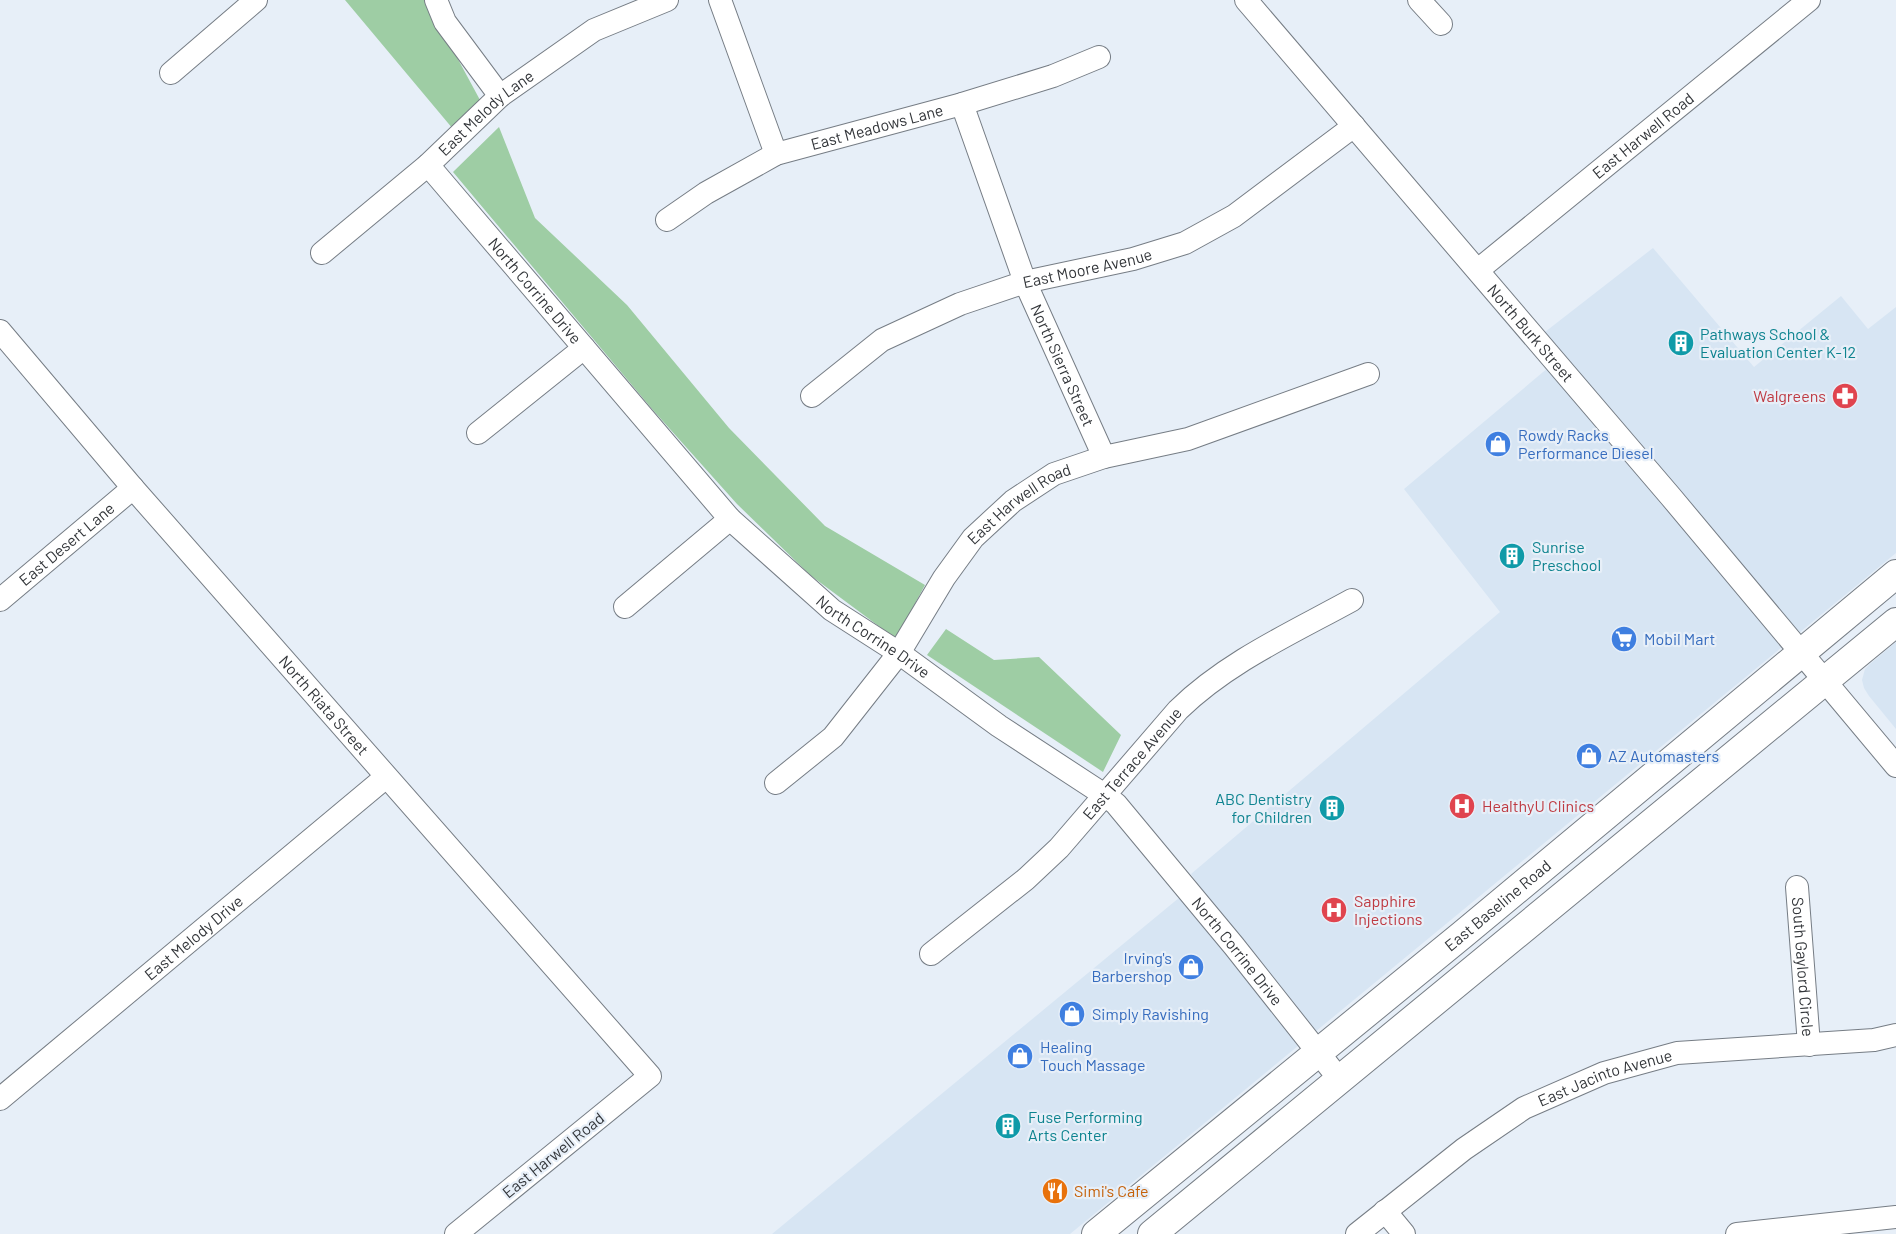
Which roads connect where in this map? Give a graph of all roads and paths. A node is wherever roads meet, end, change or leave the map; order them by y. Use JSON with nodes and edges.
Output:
{"nodes":[{"id":1,"x":256,"y":0,"type":"edge"},
{"id":2,"x":436,"y":0,"type":"edge"},
{"id":3,"x":667,"y":0,"type":"edge"},
{"id":4,"x":720,"y":0,"type":"edge"},
{"id":5,"x":1246,"y":0,"type":"edge"},
{"id":6,"x":1419,"y":0,"type":"edge"},
{"id":7,"x":1809,"y":0,"type":"edge"},
{"id":8,"x":1441,"y":24,"type":"dead end"},
{"id":9,"x":1099,"y":57,"type":"dead end"},
{"id":10,"x":171,"y":73,"type":"dead end"},
{"id":11,"x":500,"y":96,"type":"junction"},
{"id":12,"x":962,"y":104,"type":"junction"},
{"id":13,"x":1354,"y":126,"type":"junction"},
{"id":14,"x":776,"y":154,"type":"junction"},
{"id":15,"x":428,"y":165,"type":"junction"},
{"id":16,"x":667,"y":220,"type":"dead end"},
{"id":17,"x":322,"y":253,"type":"dead end"},
{"id":18,"x":1478,"y":270,"type":"junction"},
{"id":19,"x":1025,"y":282,"type":"junction"},
{"id":20,"x":0,"y":331,"type":"edge"},
{"id":21,"x":584,"y":348,"type":"junction"},
{"id":22,"x":1368,"y":374,"type":"dead end"},
{"id":23,"x":812,"y":396,"type":"dead end"},
{"id":24,"x":478,"y":433,"type":"dead end"},
{"id":25,"x":1104,"y":457,"type":"junction"},
{"id":26,"x":133,"y":488,"type":"junction"},
{"id":27,"x":730,"y":519,"type":"junction"},
{"id":28,"x":1896,"y":574,"type":"edge"},
{"id":29,"x":0,"y":600,"type":"edge"},
{"id":30,"x":1352,"y":600,"type":"dead end"},
{"id":31,"x":625,"y":607,"type":"dead end"},
{"id":32,"x":1896,"y":622,"type":"edge"},
{"id":33,"x":899,"y":653,"type":"junction"},
{"id":34,"x":1813,"y":666,"type":"junction"},
{"id":35,"x":1896,"y":766,"type":"edge"},
{"id":36,"x":386,"y":777,"type":"junction"},
{"id":37,"x":776,"y":783,"type":"dead end"},
{"id":38,"x":1106,"y":796,"type":"junction"},
{"id":39,"x":1797,"y":887,"type":"dead end"},
{"id":40,"x":931,"y":954,"type":"dead end"},
{"id":41,"x":1896,"y":1035,"type":"edge"},
{"id":42,"x":1809,"y":1045,"type":"junction"},
{"id":43,"x":1318,"y":1052,"type":"junction"},
{"id":44,"x":650,"y":1076,"type":"joint"},
{"id":45,"x":1340,"y":1080,"type":"junction"},
{"id":46,"x":0,"y":1099,"type":"edge"},
{"id":47,"x":1385,"y":1211,"type":"junction"},
{"id":48,"x":1896,"y":1217,"type":"edge"},
{"id":49,"x":456,"y":1234,"type":"edge"},
{"id":50,"x":1096,"y":1234,"type":"edge"},
{"id":51,"x":1152,"y":1234,"type":"edge"},
{"id":52,"x":1357,"y":1234,"type":"edge"},
{"id":53,"x":1404,"y":1234,"type":"edge"},
{"id":54,"x":1737,"y":1234,"type":"edge"}],
"edges":[{"from":1,"to":10,"type":"street"},
{"from":2,"to":11,"type":"street"},
{"from":3,"to":11,"type":"street","name":"East Melody Lane"},
{"from":4,"to":14,"type":"street"},
{"from":5,"to":13,"type":"street","name":"North Burk Street"},
{"from":6,"to":8,"type":"street"},
{"from":7,"to":18,"type":"street","name":"East Harwell Road"},
{"from":9,"to":12,"type":"street","name":"East Meadows Lane"},
{"from":11,"to":15,"type":"street","name":"East Melody Lane"},
{"from":12,"to":14,"type":"street","name":"East Meadows Lane"},
{"from":12,"to":19,"type":"street","name":"North Sierra Street"},
{"from":13,"to":18,"type":"street","name":"North Burk Street"},
{"from":13,"to":19,"type":"street","name":"East Moore Avenue"},
{"from":14,"to":16,"type":"street","name":"East Meadows Lane"},
{"from":15,"to":17,"type":"street","name":"East Melody Lane"},
{"from":15,"to":21,"type":"street","name":"North Corrine Drive"},
{"from":18,"to":34,"type":"street","name":"North Burk Street"},
{"from":19,"to":23,"type":"street","name":"East Moore Avenue"},
{"from":19,"to":25,"type":"street","name":"North Sierra Street"},
{"from":20,"to":26,"type":"street","name":"North Riata Street"},
{"from":21,"to":24,"type":"street"},
{"from":21,"to":27,"type":"street","name":"North Corrine Drive"},
{"from":22,"to":25,"type":"street","name":"East Harwell Road"},
{"from":25,"to":33,"type":"street","name":"East Harwell Road"},
{"from":26,"to":29,"type":"street","name":"East Desert Lane"},
{"from":26,"to":36,"type":"street","name":"North Riata Street"},
{"from":27,"to":31,"type":"street"},
{"from":27,"to":33,"type":"street","name":"North Corrine Drive"},
{"from":28,"to":34,"type":"main road","name":"East Baseline Road"},
{"from":30,"to":38,"type":"street","name":"East Terrace Avenue"},
{"from":32,"to":34,"type":"main road","name":"East Baseline Road"},
{"from":33,"to":37,"type":"street","name":"East Harwell Road"},
{"from":33,"to":38,"type":"street","name":"North Corrine Drive"},
{"from":34,"to":35,"type":"street","name":"North Burk Street"},
{"from":34,"to":43,"type":"main road","name":"East Baseline Road"},
{"from":34,"to":45,"type":"main road","name":"East Baseline Road"},
{"from":36,"to":44,"type":"street","name":"North Riata Street"},
{"from":36,"to":46,"type":"street","name":"East Melody Drive"},
{"from":38,"to":40,"type":"street","name":"East Terrace Avenue"},
{"from":38,"to":43,"type":"street","name":"North Corrine Drive"},
{"from":39,"to":42,"type":"street","name":"South Gaylord Circle"},
{"from":41,"to":42,"type":"street","name":"East Jacinto Avenue"},
{"from":42,"to":47,"type":"street","name":"East Jacinto Avenue"},
{"from":43,"to":45,"type":"street","name":"North Corrine Drive"},
{"from":43,"to":50,"type":"main road","name":"East Baseline Road"},
{"from":44,"to":49,"type":"street","name":"East Harwell Road"},
{"from":45,"to":51,"type":"main road","name":"East Baseline Road"},
{"from":47,"to":52,"type":"street","name":"East Jacinto Avenue"},
{"from":47,"to":53,"type":"street"},
{"from":48,"to":54,"type":"street"}]}
